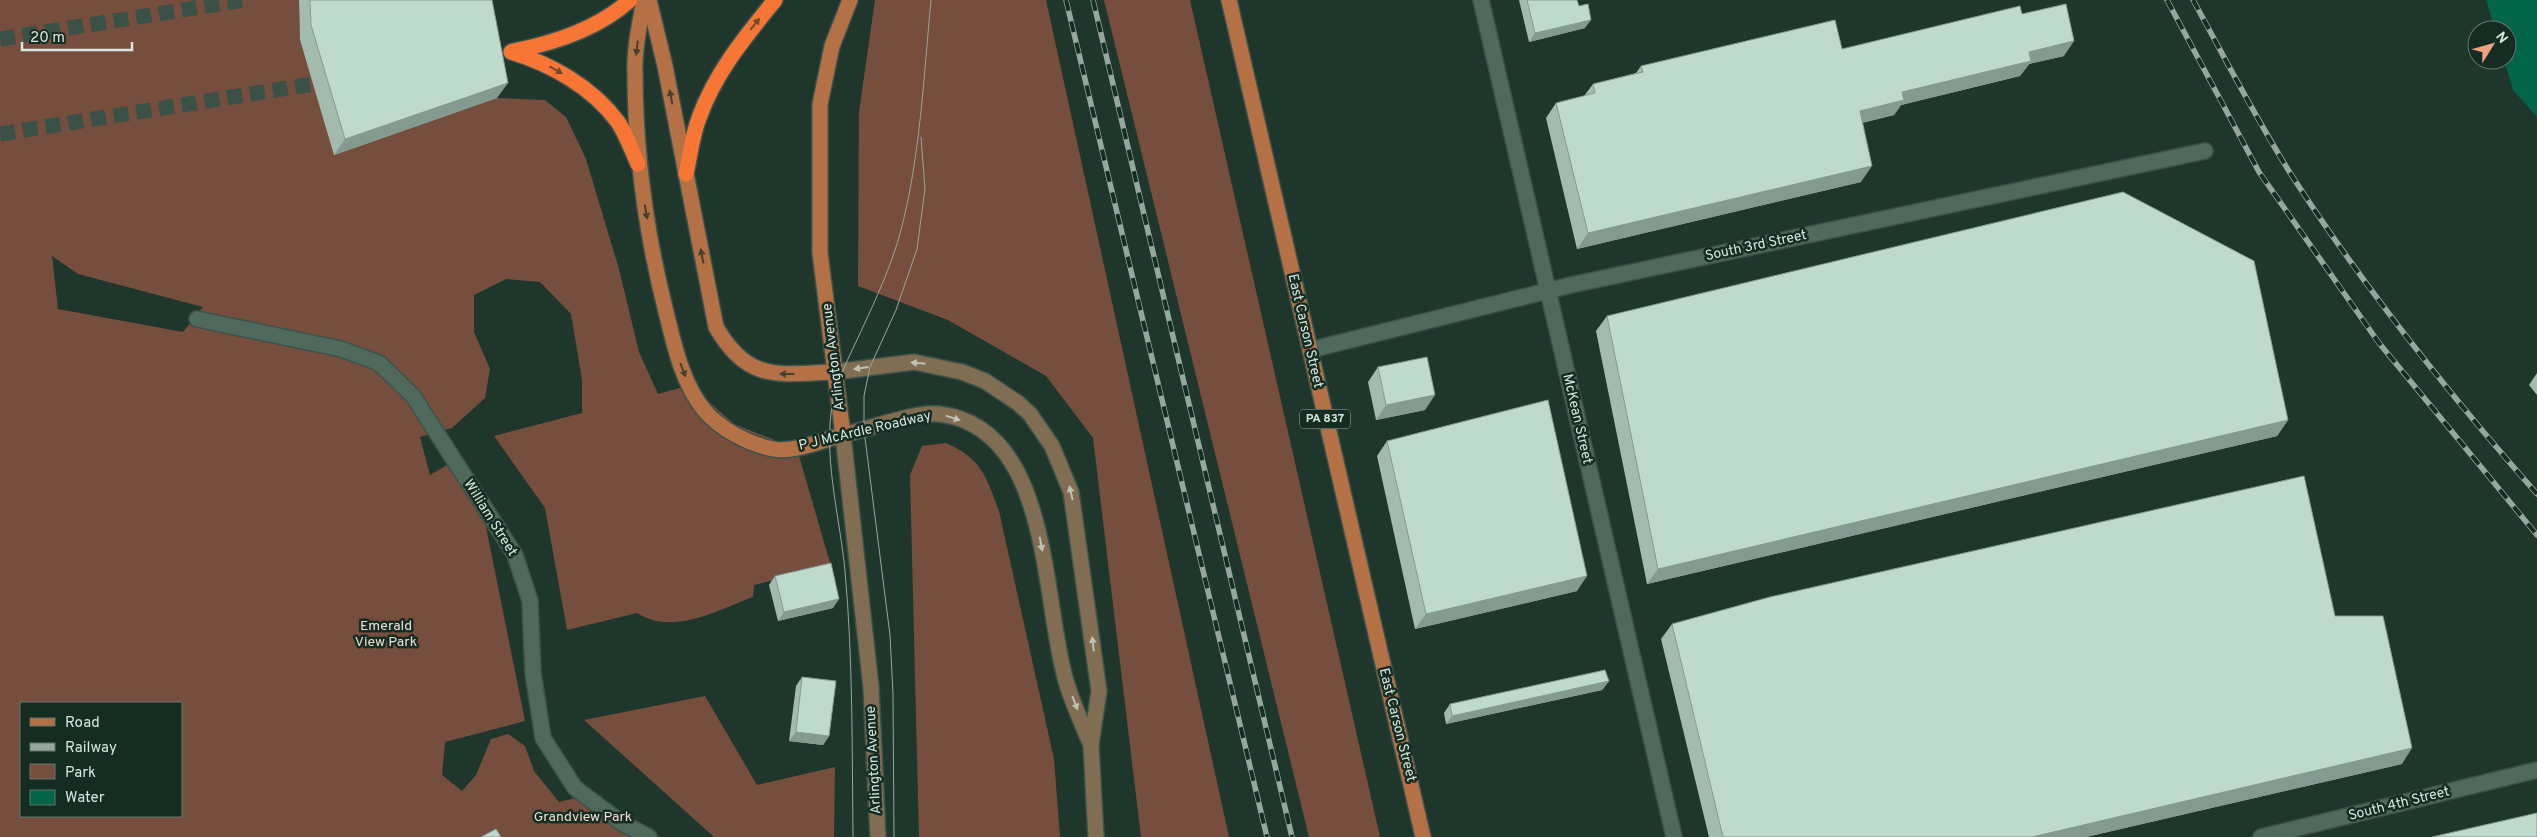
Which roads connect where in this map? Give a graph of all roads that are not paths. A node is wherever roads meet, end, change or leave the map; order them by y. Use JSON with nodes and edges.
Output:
{"nodes":[{"id":1,"x":630,"y":0,"type":"edge"},
{"id":2,"x":644,"y":0,"type":"edge"},
{"id":3,"x":649,"y":0,"type":"edge"},
{"id":4,"x":775,"y":0,"type":"edge"},
{"id":5,"x":850,"y":0,"type":"edge"},
{"id":6,"x":1229,"y":0,"type":"edge"},
{"id":7,"x":1481,"y":0,"type":"edge"},
{"id":8,"x":511,"y":52,"type":"junction"},
{"id":9,"x":494,"y":54,"type":"edge"},
{"id":10,"x":2205,"y":151,"type":"dead end"},
{"id":11,"x":638,"y":164,"type":"junction"},
{"id":12,"x":686,"y":174,"type":"junction"},
{"id":13,"x":1548,"y":292,"type":"junction"},
{"id":14,"x":197,"y":319,"type":"dead end"},
{"id":15,"x":1310,"y":350,"type":"junction"},
{"id":16,"x":835,"y":372,"type":"junction"},
{"id":17,"x":843,"y":435,"type":"junction"},
{"id":18,"x":1091,"y":745,"type":"junction"},
{"id":19,"x":2537,"y":770,"type":"edge"},
{"id":20,"x":649,"y":837,"type":"edge"},
{"id":21,"x":878,"y":837,"type":"edge"},
{"id":22,"x":1096,"y":837,"type":"edge"},
{"id":23,"x":1423,"y":837,"type":"edge"},
{"id":24,"x":1674,"y":837,"type":"edge"},
{"id":25,"x":2261,"y":837,"type":"edge"}],
"edges":[{"from":1,"to":8,"type":"highway"},
{"from":2,"to":11,"type":"main road","name":"P J McArdle Roadway","one_way":true},
{"from":12,"to":3,"type":"main road","one_way":true},
{"from":12,"to":4,"type":"highway","one_way":true},
{"from":5,"to":16,"type":"main road","name":"Arlington Avenue"},
{"from":6,"to":15,"type":"main road","name":"East Carson Street","number":"PA 837"},
{"from":7,"to":13,"type":"street","name":"McKean Street"},
{"from":8,"to":9,"type":"highway"},
{"from":8,"to":11,"type":"highway","one_way":true},
{"from":10,"to":13,"type":"street","name":"South 3rd Street"},
{"from":11,"to":17,"type":"main road","name":"P J McArdle Roadway","one_way":true},
{"from":16,"to":12,"type":"main road","one_way":true},
{"from":13,"to":15,"type":"street","name":"South 3rd Street"},
{"from":13,"to":24,"type":"street","name":"McKean Street"},
{"from":14,"to":20,"type":"street","name":"William Street"},
{"from":15,"to":23,"type":"main road","name":"East Carson Street","number":"PA 837"},
{"from":16,"to":17,"type":"main road","name":"Arlington Avenue"},
{"from":18,"to":16,"type":"main road","name":"P J McArdle Roadway","one_way":true},
{"from":17,"to":18,"type":"main road","name":"P J McArdle Roadway","one_way":true},
{"from":17,"to":21,"type":"main road","name":"Arlington Avenue"},
{"from":18,"to":22,"type":"main road","name":"P J McArdle Roadway"},
{"from":19,"to":25,"type":"street","name":"South 4th Street"}]}
